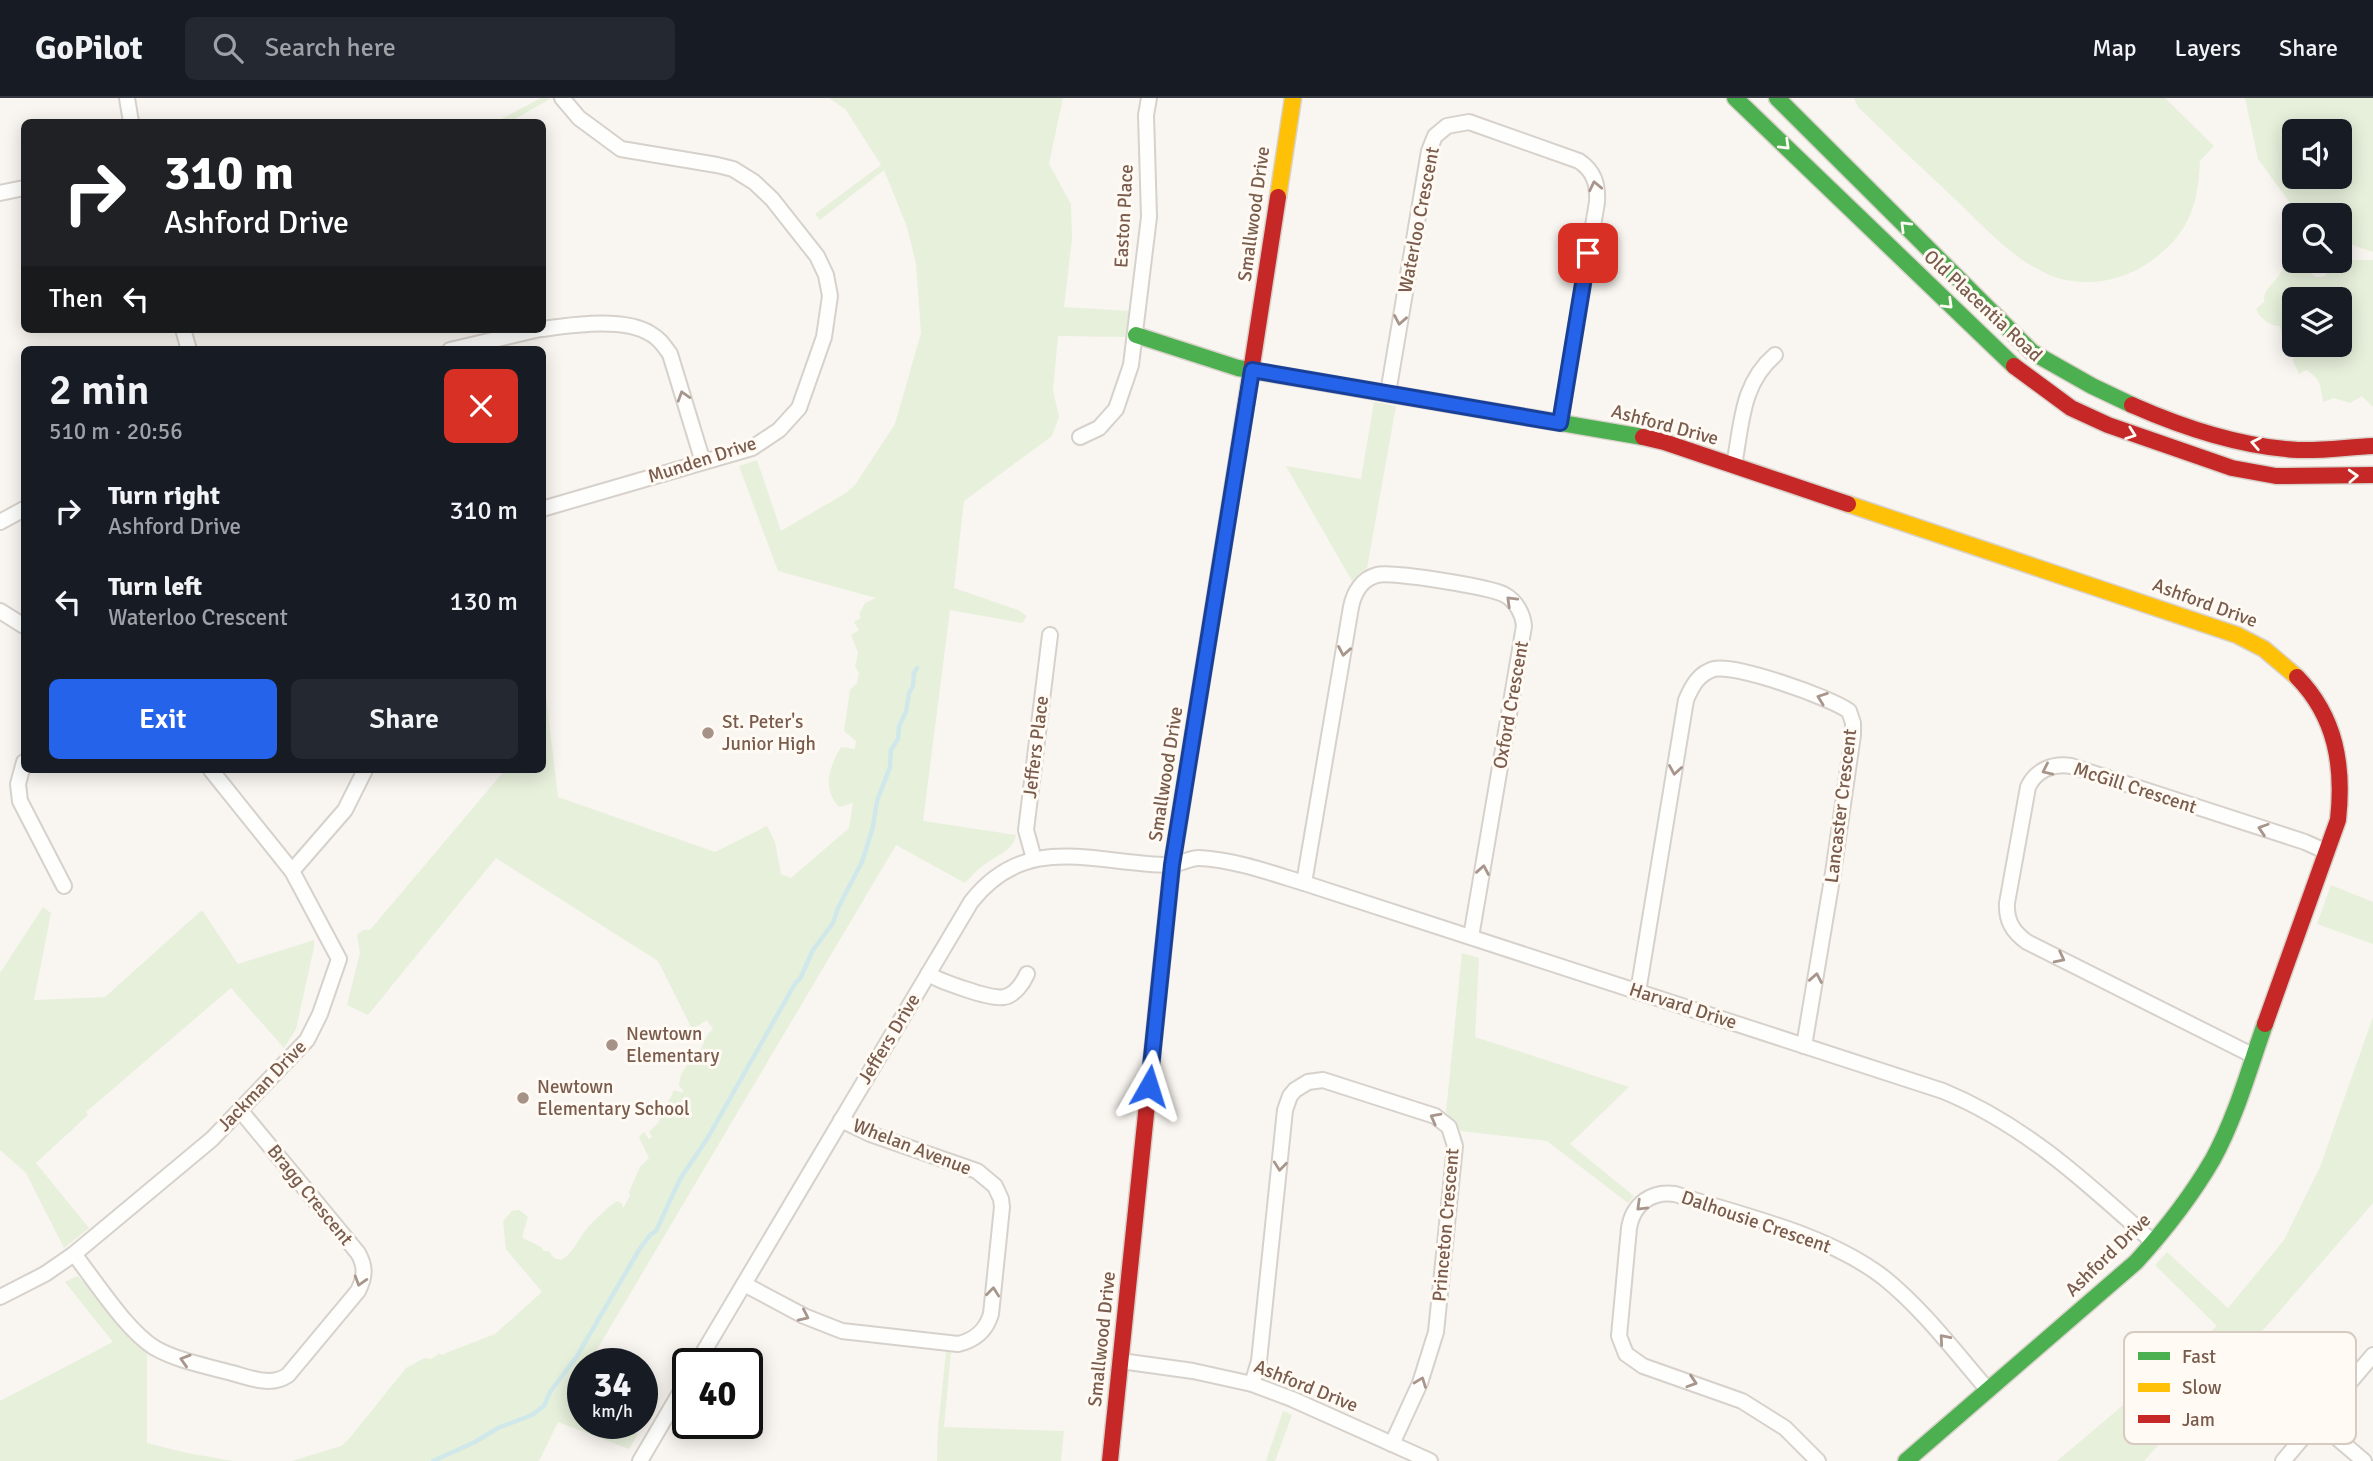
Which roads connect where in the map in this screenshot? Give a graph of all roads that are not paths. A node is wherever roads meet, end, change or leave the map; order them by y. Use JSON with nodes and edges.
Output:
{"nodes":[{"id":1,"x":127,"y":98,"type":"edge"},
{"id":2,"x":562,"y":98,"type":"edge"},
{"id":3,"x":1149,"y":98,"type":"edge"},
{"id":4,"x":1293,"y":98,"type":"edge"},
{"id":5,"x":1735,"y":98,"type":"edge"},
{"id":6,"x":1777,"y":98,"type":"edge"},
{"id":7,"x":130,"y":119,"type":"edge"},
{"id":8,"x":21,"y":189,"type":"edge"},
{"id":9,"x":0,"y":193,"type":"edge"},
{"id":10,"x":546,"y":328,"type":"edge"},
{"id":11,"x":524,"y":333,"type":"edge"},
{"id":12,"x":1136,"y":335,"type":"junction"},
{"id":13,"x":467,"y":346,"type":"edge"},
{"id":14,"x":1775,"y":355,"type":"dead end"},
{"id":15,"x":1252,"y":370,"type":"junction"},
{"id":16,"x":1388,"y":393,"type":"junction"},
{"id":17,"x":1560,"y":423,"type":"junction"},
{"id":18,"x":1080,"y":437,"type":"dead end"},
{"id":19,"x":2373,"y":446,"type":"edge"},
{"id":20,"x":703,"y":461,"type":"junction"},
{"id":21,"x":1734,"y":465,"type":"junction"},
{"id":22,"x":2373,"y":475,"type":"edge"},
{"id":23,"x":546,"y":508,"type":"edge"},
{"id":24,"x":21,"y":511,"type":"edge"},
{"id":25,"x":0,"y":522,"type":"edge"},
{"id":26,"x":0,"y":611,"type":"edge"},
{"id":27,"x":21,"y":624,"type":"edge"},
{"id":28,"x":1050,"y":635,"type":"dead end"},
{"id":29,"x":21,"y":773,"type":"edge"},
{"id":30,"x":213,"y":773,"type":"edge"},
{"id":31,"x":364,"y":773,"type":"edge"},
{"id":32,"x":2327,"y":852,"type":"junction"},
{"id":33,"x":1034,"y":859,"type":"junction"},
{"id":34,"x":1172,"y":865,"type":"junction"},
{"id":35,"x":292,"y":871,"type":"junction"},
{"id":36,"x":1304,"y":883,"type":"junction"},
{"id":37,"x":64,"y":886,"type":"dead end"},
{"id":38,"x":1471,"y":937,"type":"junction"},
{"id":39,"x":928,"y":974,"type":"junction"},
{"id":40,"x":1027,"y":974,"type":"dead end"},
{"id":41,"x":1638,"y":992,"type":"junction"},
{"id":42,"x":1804,"y":1045,"type":"junction"},
{"id":43,"x":2254,"y":1056,"type":"junction"},
{"id":44,"x":240,"y":1110,"type":"junction"},
{"id":45,"x":841,"y":1120,"type":"junction"},
{"id":46,"x":2154,"y":1243,"type":"junction"},
{"id":47,"x":74,"y":1254,"type":"junction"},
{"id":48,"x":744,"y":1284,"type":"junction"},
{"id":49,"x":0,"y":1297,"type":"edge"},
{"id":50,"x":706,"y":1348,"type":"edge"},
{"id":51,"x":2373,"y":1355,"type":"edge"},
{"id":52,"x":1121,"y":1361,"type":"junction"},
{"id":53,"x":2356,"y":1375,"type":"edge"},
{"id":54,"x":1252,"y":1384,"type":"junction"},
{"id":55,"x":1988,"y":1390,"type":"junction"},
{"id":56,"x":672,"y":1406,"type":"edge"},
{"id":57,"x":1392,"y":1444,"type":"junction"},
{"id":58,"x":2298,"y":1444,"type":"edge"},
{"id":59,"x":2344,"y":1444,"type":"edge"},
{"id":60,"x":640,"y":1461,"type":"edge"},
{"id":61,"x":1110,"y":1461,"type":"edge"},
{"id":62,"x":1430,"y":1461,"type":"edge"},
{"id":63,"x":1818,"y":1461,"type":"edge"},
{"id":64,"x":1906,"y":1461,"type":"edge"},
{"id":65,"x":2283,"y":1461,"type":"edge"},
{"id":66,"x":2364,"y":1461,"type":"edge"}],
"edges":[{"from":1,"to":7,"type":"street"},
{"from":2,"to":20,"type":"street","name":"Munden Drive"},
{"from":3,"to":12,"type":"street","name":"Easton Place"},
{"from":4,"to":15,"type":"street","name":"Smallwood Drive"},
{"from":5,"to":22,"type":"street","name":"Old Placentia Road","one_way":true},
{"from":19,"to":6,"type":"street","name":"Old Placentia Road","one_way":true},
{"from":8,"to":9,"type":"street"},
{"from":20,"to":10,"type":"street","one_way":true},
{"from":11,"to":13,"type":"street"},
{"from":12,"to":15,"type":"street"},
{"from":12,"to":18,"type":"street","name":"Easton Place"},
{"from":14,"to":21,"type":"street"},
{"from":15,"to":16,"type":"street","name":"Ashford Drive"},
{"from":15,"to":34,"type":"street","name":"Smallwood Drive"},
{"from":16,"to":17,"type":"street","name":"Ashford Drive"},
{"from":17,"to":16,"type":"street","name":"Waterloo Crescent","one_way":true},
{"from":17,"to":21,"type":"street","name":"Ashford Drive"},
{"from":20,"to":23,"type":"street","name":"Munden Drive"},
{"from":21,"to":32,"type":"street","name":"Ashford Drive"},
{"from":24,"to":25,"type":"street"},
{"from":26,"to":27,"type":"street"},
{"from":28,"to":33,"type":"street","name":"Jeffers Place"},
{"from":29,"to":37,"type":"street"},
{"from":30,"to":35,"type":"street","name":"Jackman Drive"},
{"from":31,"to":35,"type":"street"},
{"from":32,"to":43,"type":"street","name":"Ashford Drive"},
{"from":32,"to":43,"type":"street","name":"McGill Crescent","one_way":true},
{"from":33,"to":34,"type":"street","name":"Jeffers Drive"},
{"from":33,"to":39,"type":"street","name":"Jeffers Drive"},
{"from":34,"to":36,"type":"street","name":"Harvard Drive"},
{"from":34,"to":52,"type":"street","name":"Smallwood Drive"},
{"from":35,"to":44,"type":"street","name":"Jackman Drive"},
{"from":36,"to":38,"type":"street","name":"Harvard Drive"},
{"from":38,"to":36,"type":"street","name":"Oxford Crescent","one_way":true},
{"from":38,"to":41,"type":"street","name":"Harvard Drive"},
{"from":39,"to":40,"type":"street"},
{"from":39,"to":45,"type":"street","name":"Jeffers Drive"},
{"from":41,"to":42,"type":"street","name":"Harvard Drive"},
{"from":42,"to":41,"type":"street","name":"Lancaster Crescent","one_way":true},
{"from":42,"to":46,"type":"street","name":"Harvard Drive"},
{"from":43,"to":46,"type":"street","name":"Ashford Drive"},
{"from":44,"to":47,"type":"street","name":"Jackman Drive"},
{"from":44,"to":47,"type":"street","name":"Bragg Crescent","one_way":true},
{"from":45,"to":48,"type":"street","name":"Jeffers Drive"},
{"from":48,"to":45,"type":"street","name":"Whelan Avenue","one_way":true},
{"from":46,"to":55,"type":"street","name":"Ashford Drive"},
{"from":47,"to":49,"type":"street","name":"Jackman Drive"},
{"from":48,"to":50,"type":"street","name":"Jeffers Drive"},
{"from":51,"to":53,"type":"street"},
{"from":52,"to":54,"type":"street","name":"Ashford Drive"},
{"from":52,"to":61,"type":"street","name":"Smallwood Drive"},
{"from":54,"to":57,"type":"street","name":"Ashford Drive"},
{"from":57,"to":54,"type":"street","name":"Princeton Crescent","one_way":true},
{"from":55,"to":63,"type":"street","name":"Dalhousie Crescent","one_way":true},
{"from":55,"to":64,"type":"street","name":"Ashford Drive"},
{"from":56,"to":60,"type":"street"},
{"from":57,"to":62,"type":"street","name":"Ashford Drive"},
{"from":58,"to":65,"type":"street"},
{"from":59,"to":66,"type":"street"}]}
